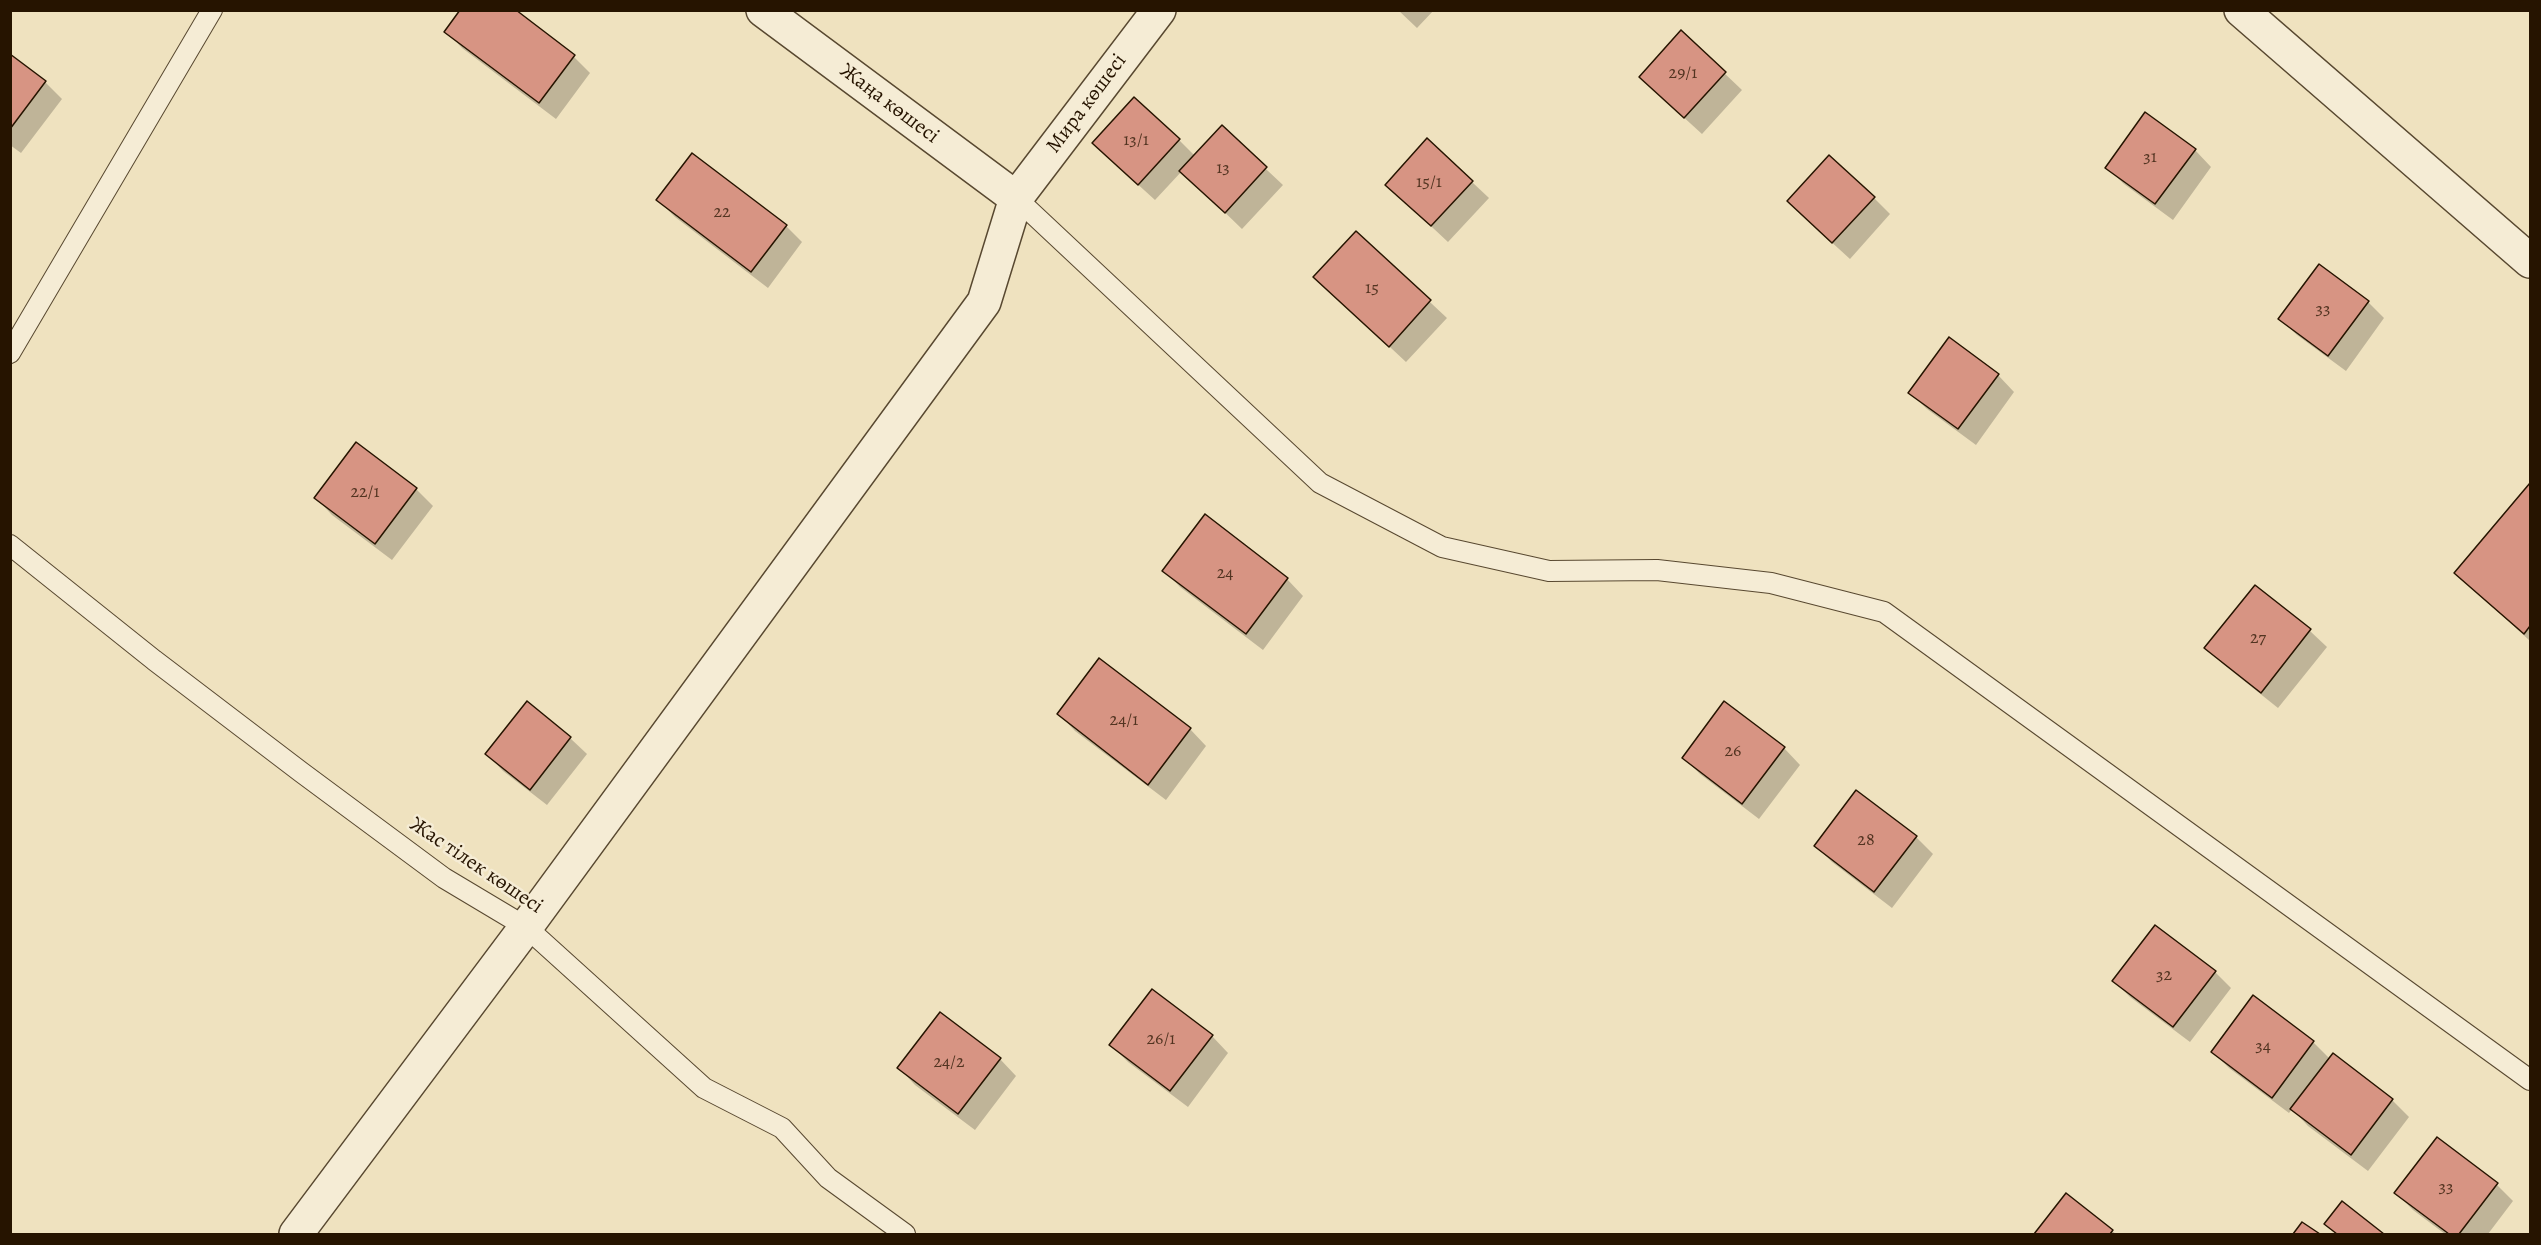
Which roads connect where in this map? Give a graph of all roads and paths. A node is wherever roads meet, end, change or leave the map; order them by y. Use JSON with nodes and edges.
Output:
{"nodes":[{"id":1,"x":212,"y":10,"type":"edge"},
{"id":2,"x":763,"y":10,"type":"edge"},
{"id":3,"x":1159,"y":10,"type":"edge"},
{"id":4,"x":2241,"y":10,"type":"edge"},
{"id":5,"x":1016,"y":198,"type":"junction"},
{"id":6,"x":2530,"y":261,"type":"edge"},
{"id":7,"x":10,"y":353,"type":"edge"},
{"id":8,"x":10,"y":545,"type":"edge"},
{"id":9,"x":526,"y":927,"type":"junction"},
{"id":10,"x":2530,"y":1080,"type":"edge"},
{"id":11,"x":296,"y":1234,"type":"edge"},
{"id":12,"x":905,"y":1234,"type":"edge"}],
"edges":[{"from":1,"to":7,"type":"lane"},
{"from":2,"to":5,"type":"street","name":"Жаңа көшесі"},
{"from":3,"to":5,"type":"street","name":"Мира көшесі"},
{"from":4,"to":6,"type":"street"},
{"from":5,"to":9,"type":"street"},
{"from":5,"to":10,"type":"lane"},
{"from":8,"to":9,"type":"lane","name":"Жас тілек көшесі"},
{"from":9,"to":11,"type":"street"},
{"from":9,"to":12,"type":"lane","name":"Жас тілек көшесі"}]}
